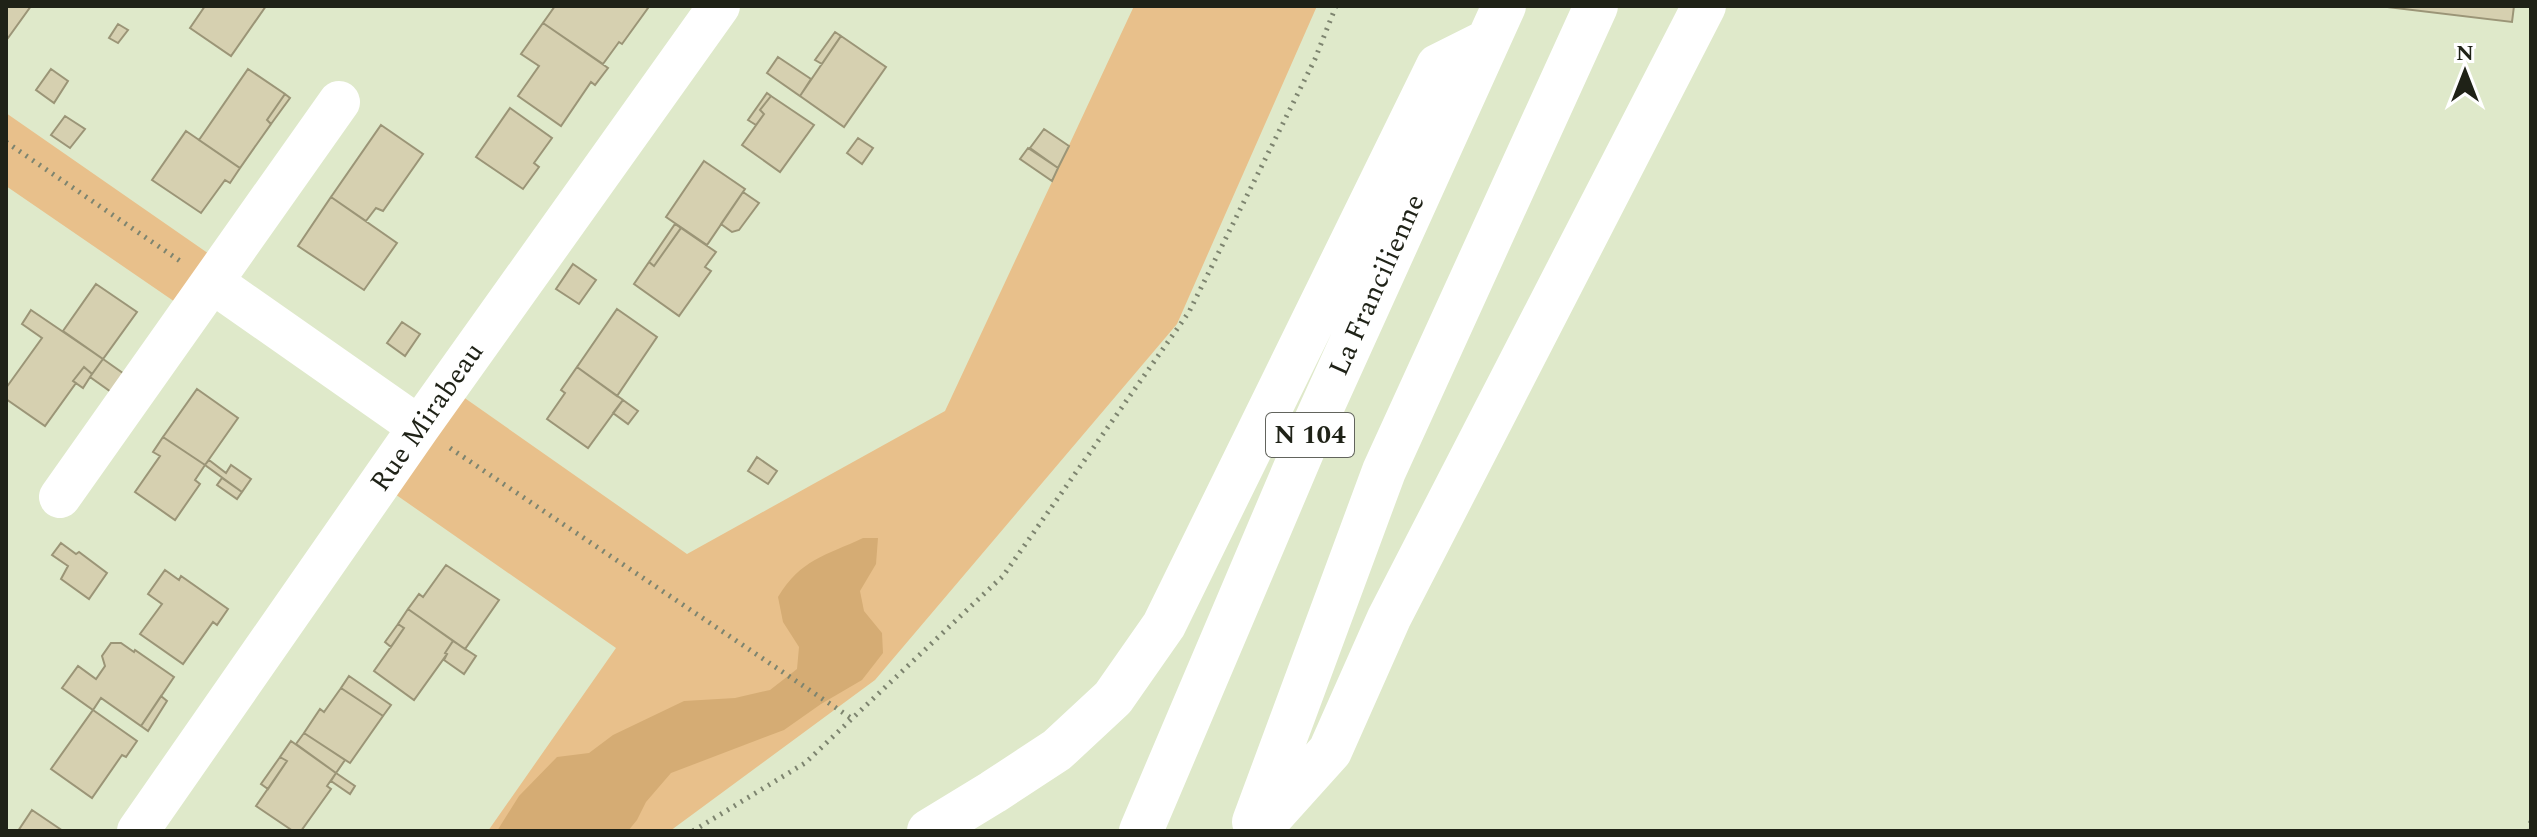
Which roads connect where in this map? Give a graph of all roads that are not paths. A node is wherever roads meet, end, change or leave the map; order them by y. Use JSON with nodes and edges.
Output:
{"nodes":[{"id":1,"x":719,"y":6,"type":"edge"},
{"id":2,"x":1596,"y":6,"type":"edge"},
{"id":3,"x":1704,"y":6,"type":"edge"},
{"id":4,"x":1495,"y":24,"type":"edge"},
{"id":5,"x":339,"y":102,"type":"dead end"},
{"id":6,"x":212,"y":282,"type":"junction"},
{"id":7,"x":419,"y":427,"type":"junction"},
{"id":8,"x":60,"y":497,"type":"dead end"},
{"id":9,"x":138,"y":831,"type":"edge"},
{"id":10,"x":929,"y":831,"type":"edge"},
{"id":11,"x":1141,"y":831,"type":"edge"},
{"id":12,"x":1250,"y":831,"type":"edge"},
{"id":13,"x":1258,"y":831,"type":"edge"}],
"edges":[{"from":1,"to":7,"type":"street","name":"Rue Mirabeau"},
{"from":2,"to":12,"type":"highway","number":"N 104"},
{"from":3,"to":13,"type":"highway"},
{"from":4,"to":10,"type":"highway"},
{"from":4,"to":11,"type":"highway","name":"La Francilienne","number":"N 104"},
{"from":5,"to":6,"type":"street"},
{"from":6,"to":7,"type":"street"},
{"from":6,"to":8,"type":"street"},
{"from":7,"to":9,"type":"street","name":"Rue Mirabeau"}]}
